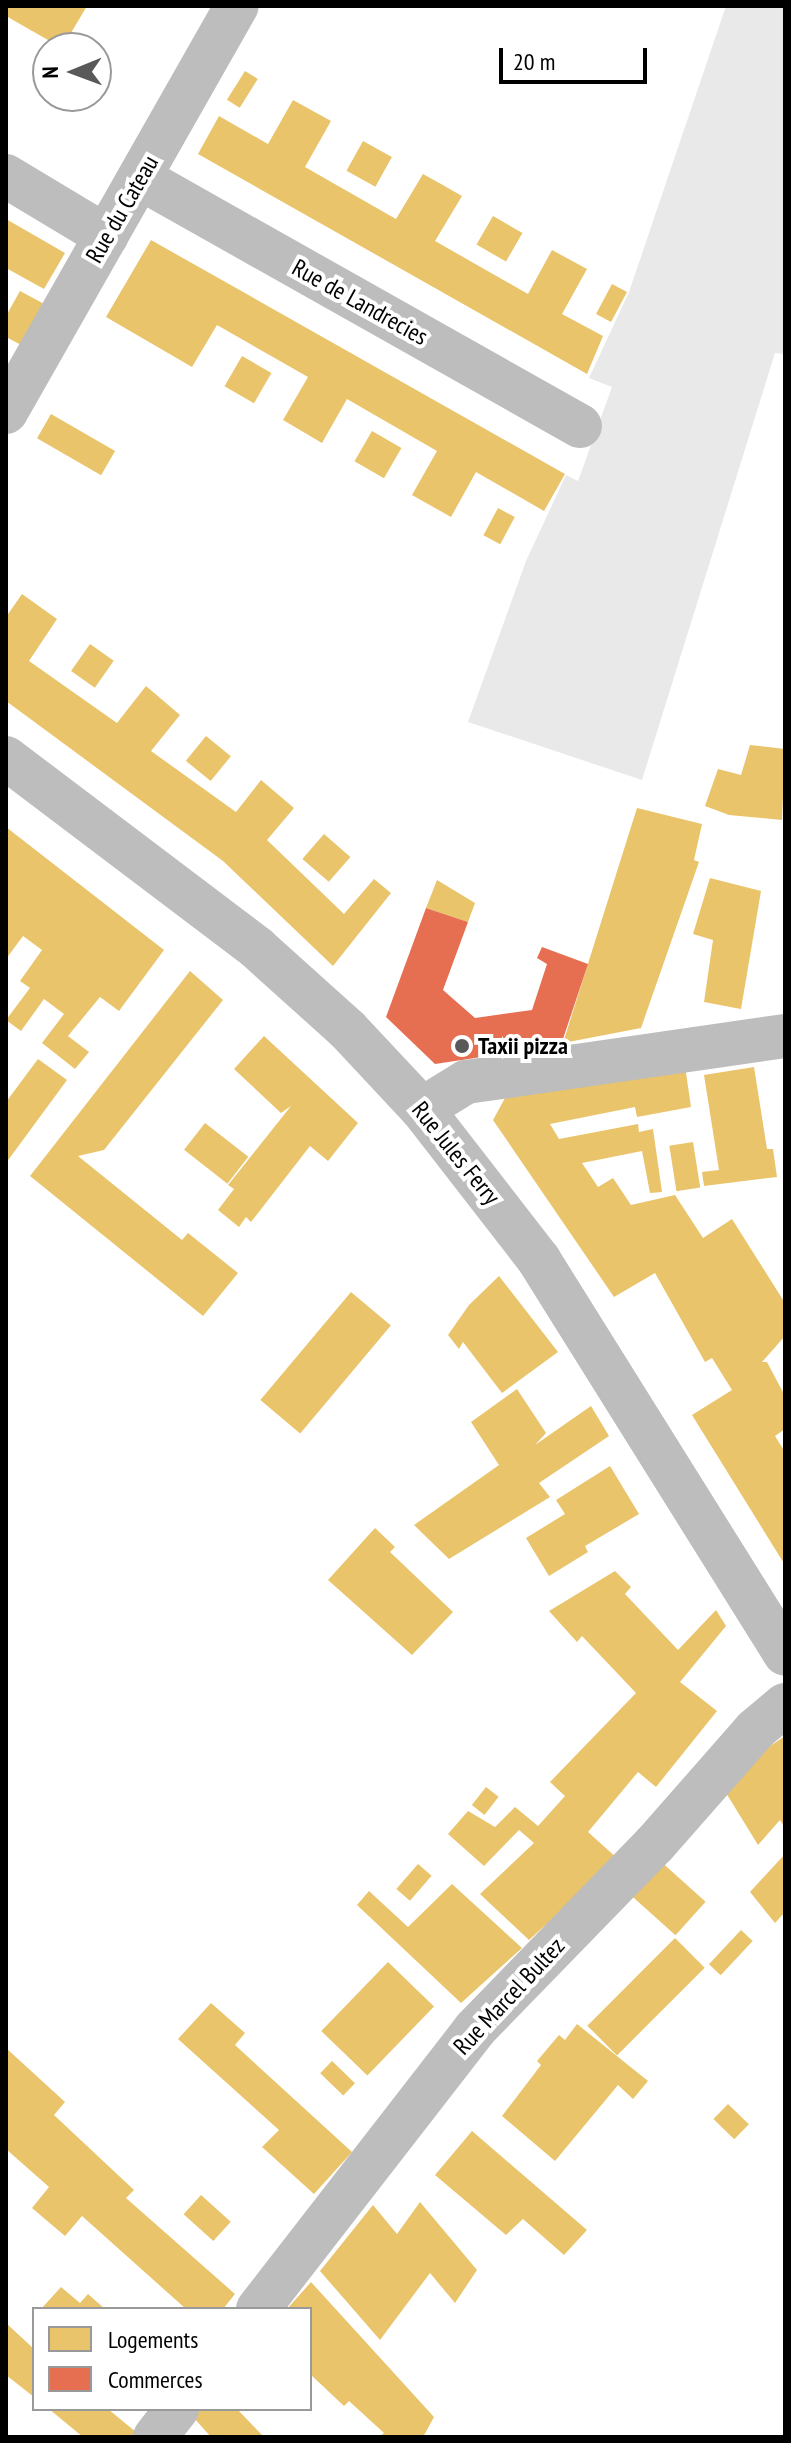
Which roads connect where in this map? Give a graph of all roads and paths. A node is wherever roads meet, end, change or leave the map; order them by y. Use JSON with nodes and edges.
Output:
{"nodes":[{"id":1,"x":237,"y":6,"type":"edge"},
{"id":2,"x":6,"y":176,"type":"edge"},
{"id":3,"x":140,"y":178,"type":"junction"},
{"id":4,"x":106,"y":236,"type":"junction"},
{"id":5,"x":6,"y":412,"type":"edge"},
{"id":6,"x":580,"y":426,"type":"dead end"},
{"id":7,"x":6,"y":758,"type":"edge"},
{"id":8,"x":785,"y":1036,"type":"edge"},
{"id":9,"x":422,"y":1109,"type":"junction"},
{"id":10,"x":785,"y":1654,"type":"edge"},
{"id":11,"x":785,"y":1705,"type":"edge"},
{"id":12,"x":260,"y":2307,"type":"edge"},
{"id":13,"x":175,"y":2411,"type":"edge"},
{"id":14,"x":155,"y":2437,"type":"edge"}],
"edges":[{"from":1,"to":3,"type":"street","name":"Rue du Cateau"},
{"from":2,"to":4,"type":"street"},
{"from":3,"to":4,"type":"street","name":"Rue du Cateau"},
{"from":3,"to":6,"type":"street","name":"Rue de Landrecies"},
{"from":4,"to":5,"type":"street","name":"Rue du Cateau"},
{"from":7,"to":9,"type":"street","name":"Rue Jules Ferry"},
{"from":8,"to":9,"type":"street"},
{"from":9,"to":10,"type":"street","name":"Rue Jules Ferry"},
{"from":11,"to":12,"type":"street","name":"Rue Marcel Bultez"},
{"from":13,"to":14,"type":"street"}]}
